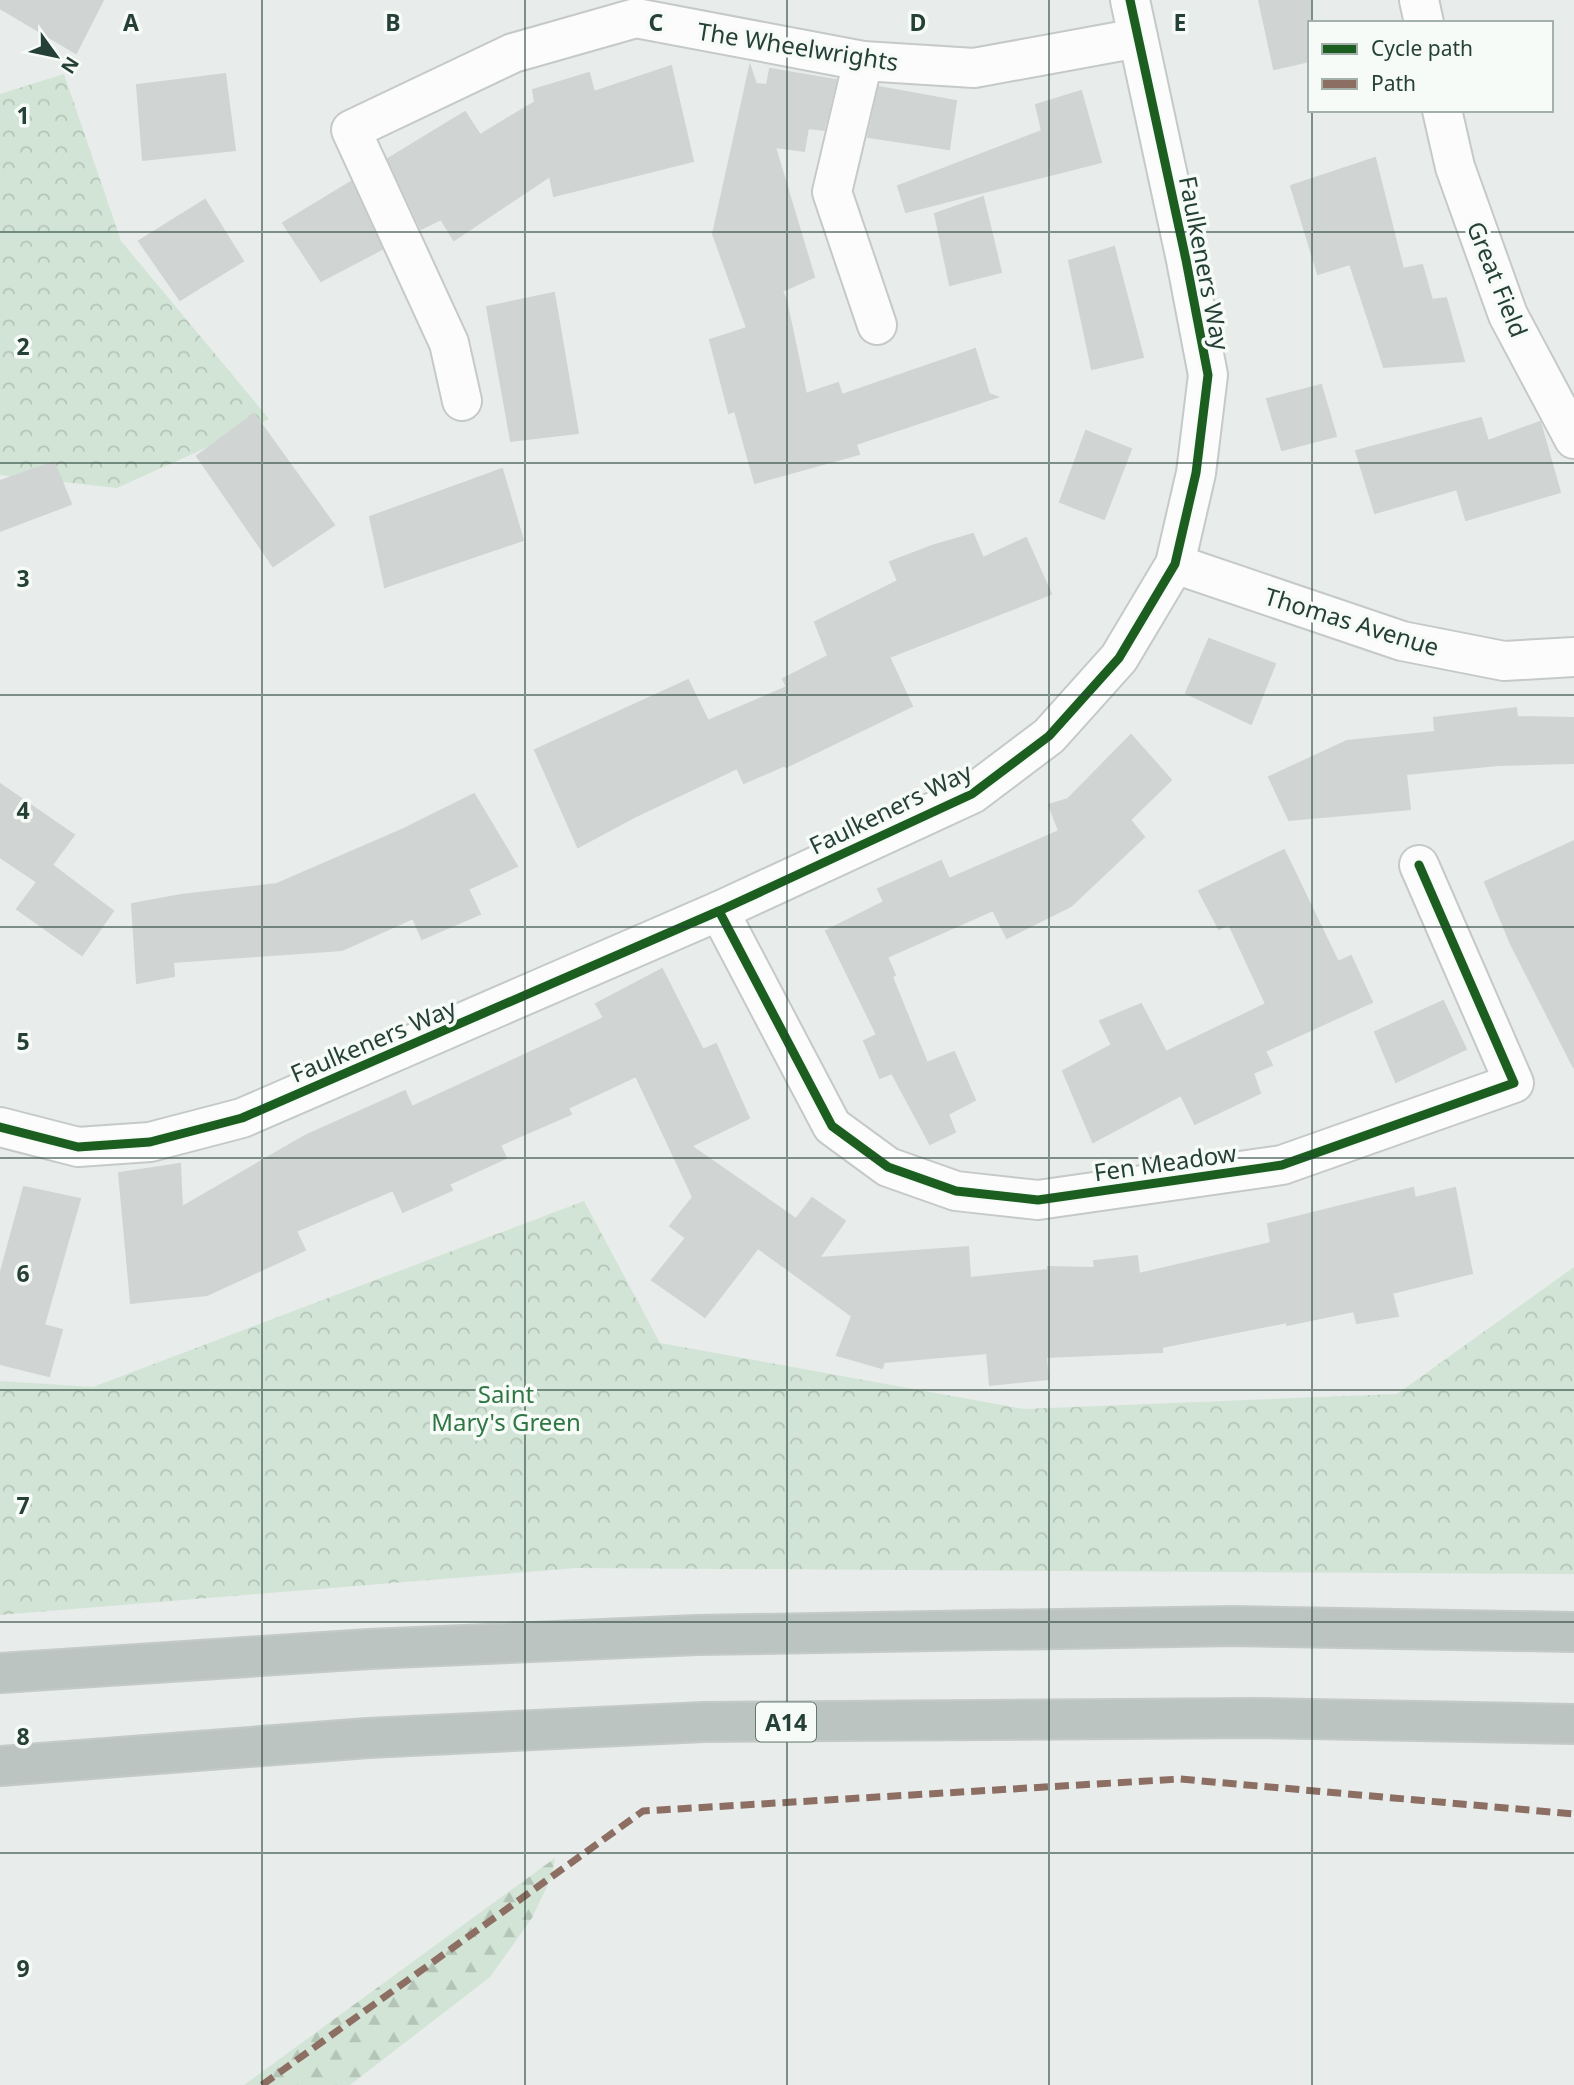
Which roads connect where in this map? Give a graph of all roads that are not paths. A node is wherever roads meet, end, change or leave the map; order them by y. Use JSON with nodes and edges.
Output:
{"nodes":[{"id":1,"x":1130,"y":0,"type":"edge"},
{"id":2,"x":1419,"y":0,"type":"edge"},
{"id":3,"x":1424,"y":21,"type":"edge"},
{"id":4,"x":1138,"y":38,"type":"junction"},
{"id":5,"x":863,"y":61,"type":"junction"},
{"id":6,"x":1442,"y":112,"type":"edge"},
{"id":7,"x":877,"y":325,"type":"dead end"},
{"id":8,"x":462,"y":401,"type":"dead end"},
{"id":9,"x":1574,"y":439,"type":"edge"},
{"id":10,"x":1175,"y":564,"type":"junction"},
{"id":11,"x":1574,"y":657,"type":"edge"},
{"id":12,"x":1419,"y":865,"type":"dead end"},
{"id":13,"x":719,"y":911,"type":"junction"},
{"id":14,"x":0,"y":1127,"type":"edge"},
{"id":15,"x":1574,"y":1632,"type":"edge"},
{"id":16,"x":0,"y":1673,"type":"edge"},
{"id":17,"x":1574,"y":1724,"type":"edge"},
{"id":18,"x":0,"y":1766,"type":"edge"}],
"edges":[{"from":1,"to":4,"type":"street","name":"Faulkeners Way"},
{"from":2,"to":3,"type":"street"},
{"from":4,"to":5,"type":"street","name":"The Wheelwrights"},
{"from":4,"to":10,"type":"street","name":"Faulkeners Way"},
{"from":5,"to":7,"type":"street"},
{"from":5,"to":8,"type":"street","name":"The Wheelwrights"},
{"from":6,"to":9,"type":"street","name":"Great Field"},
{"from":10,"to":11,"type":"street","name":"Thomas Avenue"},
{"from":10,"to":13,"type":"street","name":"Faulkeners Way"},
{"from":12,"to":13,"type":"street","name":"Fen Meadow"},
{"from":13,"to":14,"type":"street","name":"Faulkeners Way"},
{"from":15,"to":16,"type":"highway"},
{"from":17,"to":18,"type":"highway","number":"A14"}]}
